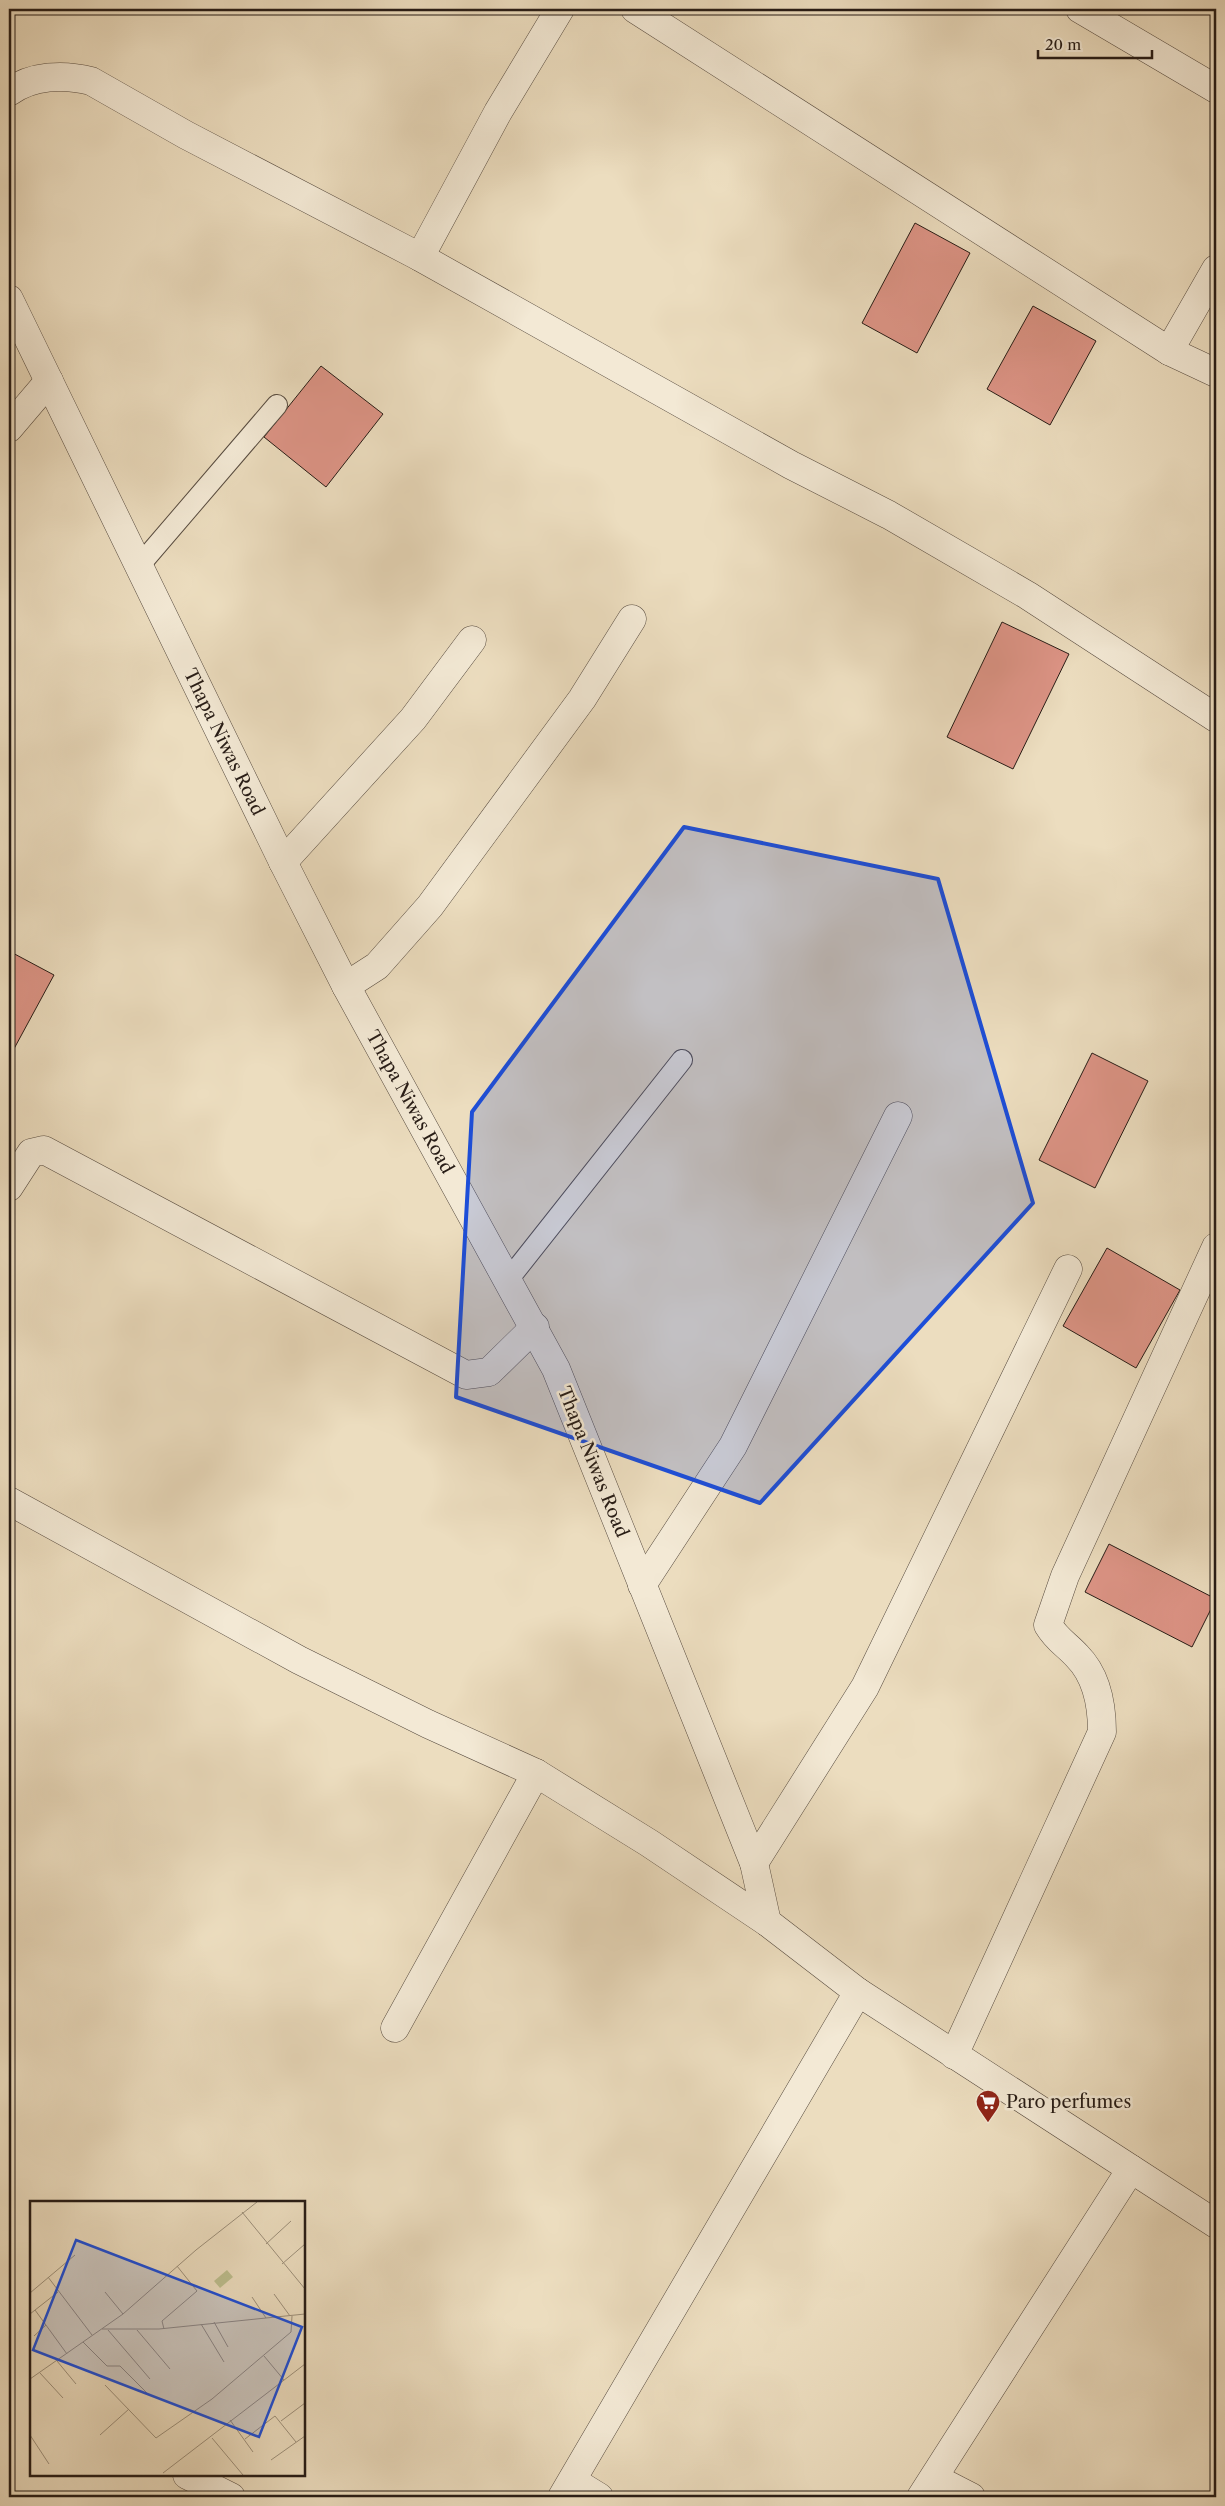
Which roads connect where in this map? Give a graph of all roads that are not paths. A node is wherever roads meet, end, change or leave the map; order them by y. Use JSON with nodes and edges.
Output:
{"nodes":[{"id":1,"x":560,"y":9,"type":"edge"},
{"id":2,"x":634,"y":9,"type":"edge"},
{"id":3,"x":1080,"y":9,"type":"edge"},
{"id":4,"x":1216,"y":89,"type":"edge"},
{"id":5,"x":9,"y":92,"type":"edge"},
{"id":6,"x":420,"y":257,"type":"junction"},
{"id":7,"x":1216,"y":270,"type":"edge"},
{"id":8,"x":9,"y":299,"type":"edge"},
{"id":9,"x":1168,"y":351,"type":"junction"},
{"id":10,"x":1216,"y":373,"type":"edge"},
{"id":11,"x":48,"y":381,"type":"junction"},
{"id":12,"x":277,"y":405,"type":"dead end"},
{"id":13,"x":9,"y":428,"type":"edge"},
{"id":14,"x":139,"y":566,"type":"junction"},
{"id":15,"x":632,"y":619,"type":"dead end"},
{"id":16,"x":472,"y":640,"type":"dead end"},
{"id":17,"x":1216,"y":718,"type":"edge"},
{"id":18,"x":283,"y":862,"type":"junction"},
{"id":19,"x":346,"y":986,"type":"junction"},
{"id":20,"x":682,"y":1060,"type":"dead end"},
{"id":21,"x":898,"y":1116,"type":"dead end"},
{"id":22,"x":9,"y":1187,"type":"edge"},
{"id":23,"x":1216,"y":1247,"type":"edge"},
{"id":24,"x":1068,"y":1270,"type":"dead end"},
{"id":25,"x":508,"y":1280,"type":"junction"},
{"id":26,"x":535,"y":1327,"type":"junction"},
{"id":27,"x":9,"y":1501,"type":"edge"},
{"id":28,"x":642,"y":1585,"type":"junction"},
{"id":29,"x":536,"y":1774,"type":"junction"},
{"id":30,"x":754,"y":1863,"type":"junction"},
{"id":31,"x":766,"y":1922,"type":"junction"},
{"id":32,"x":858,"y":1992,"type":"junction"},
{"id":33,"x":395,"y":2028,"type":"dead end"},
{"id":34,"x":954,"y":2055,"type":"junction"},
{"id":35,"x":1131,"y":2169,"type":"junction"},
{"id":36,"x":1216,"y":2224,"type":"edge"},
{"id":37,"x":189,"y":2476,"type":"edge"},
{"id":38,"x":927,"y":2488,"type":"edge"},
{"id":39,"x":567,"y":2489,"type":"edge"},
{"id":40,"x":231,"y":2497,"type":"edge"},
{"id":41,"x":599,"y":2497,"type":"edge"},
{"id":42,"x":971,"y":2497,"type":"edge"}],
"edges":[{"from":1,"to":6,"type":"street"},
{"from":2,"to":9,"type":"street"},
{"from":3,"to":4,"type":"street"},
{"from":5,"to":6,"type":"street"},
{"from":6,"to":17,"type":"street"},
{"from":7,"to":9,"type":"street"},
{"from":8,"to":11,"type":"street","name":"Thapa Niwas Road"},
{"from":9,"to":10,"type":"street"},
{"from":11,"to":13,"type":"street"},
{"from":11,"to":14,"type":"street","name":"Thapa Niwas Road"},
{"from":12,"to":14,"type":"lane"},
{"from":14,"to":18,"type":"street","name":"Thapa Niwas Road"},
{"from":15,"to":19,"type":"street"},
{"from":16,"to":18,"type":"street"},
{"from":18,"to":19,"type":"street","name":"Thapa Niwas Road"},
{"from":19,"to":25,"type":"street","name":"Thapa Niwas Road"},
{"from":20,"to":25,"type":"lane"},
{"from":21,"to":28,"type":"street"},
{"from":22,"to":26,"type":"street"},
{"from":23,"to":34,"type":"street"},
{"from":24,"to":30,"type":"street"},
{"from":25,"to":26,"type":"street","name":"Thapa Niwas Road"},
{"from":26,"to":28,"type":"street","name":"Thapa Niwas Road"},
{"from":27,"to":29,"type":"street"},
{"from":28,"to":30,"type":"street","name":"Thapa Niwas Road"},
{"from":29,"to":31,"type":"street"},
{"from":29,"to":33,"type":"street"},
{"from":30,"to":31,"type":"street","name":"Thapa Niwas Road"},
{"from":31,"to":32,"type":"street"},
{"from":32,"to":34,"type":"street"},
{"from":32,"to":39,"type":"street"},
{"from":34,"to":35,"type":"street"},
{"from":35,"to":36,"type":"street"},
{"from":35,"to":38,"type":"street"},
{"from":37,"to":40,"type":"street"},
{"from":38,"to":42,"type":"street"},
{"from":39,"to":41,"type":"street"}]}
